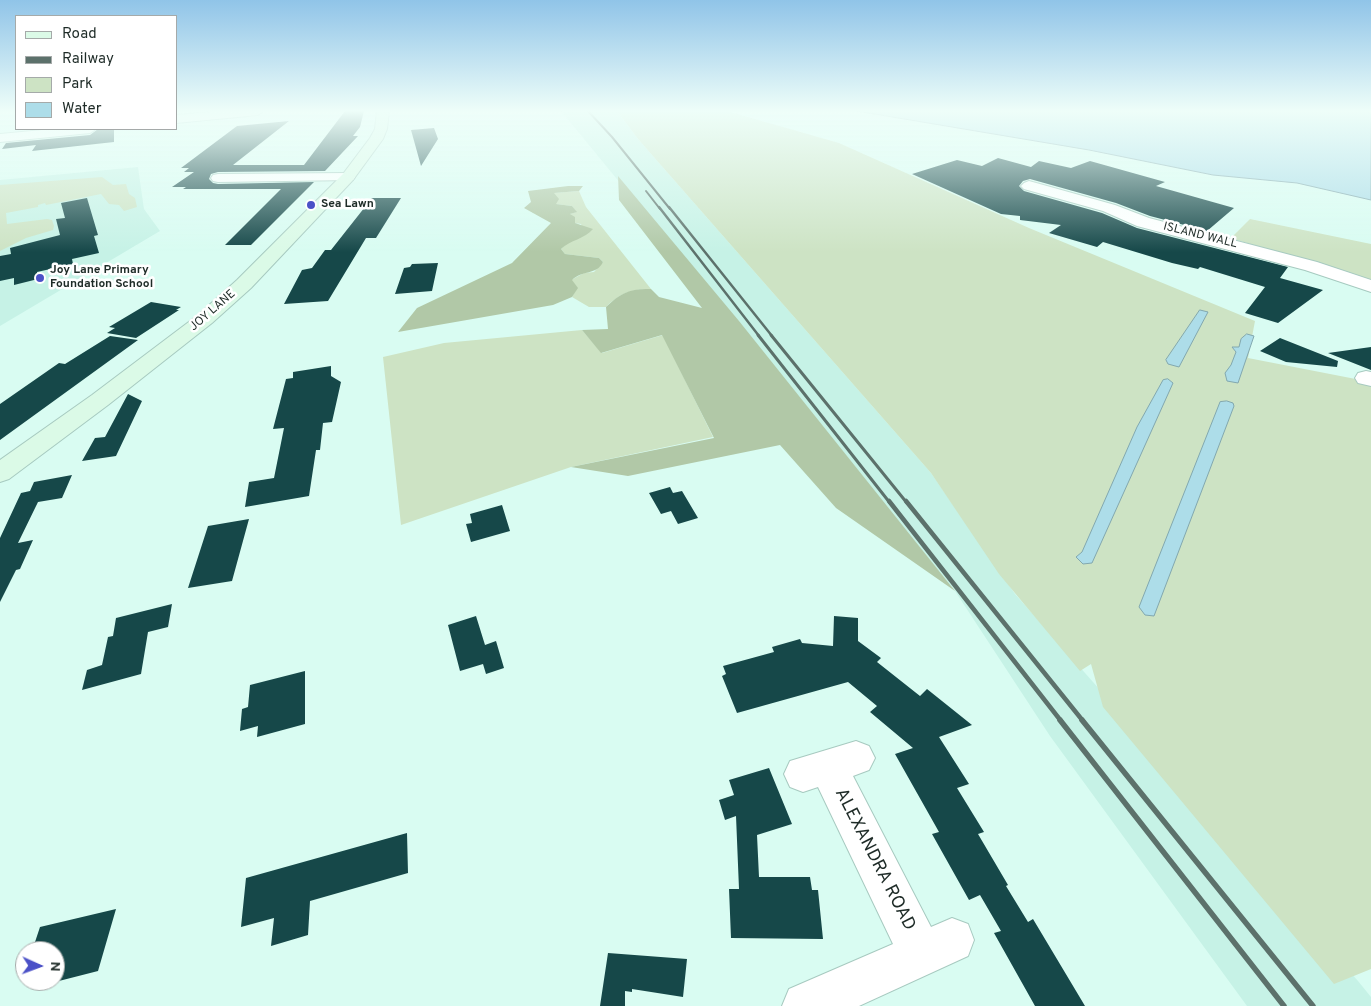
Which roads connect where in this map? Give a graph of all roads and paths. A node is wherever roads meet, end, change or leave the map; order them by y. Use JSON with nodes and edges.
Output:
{"nodes":[{"id":1,"x":362,"y":158,"type":"edge"},
{"id":2,"x":219,"y":177,"type":"dead end"},
{"id":3,"x":348,"y":177,"type":"junction"},
{"id":4,"x":1029,"y":186,"type":"dead end"},
{"id":5,"x":1371,"y":286,"type":"edge"},
{"id":6,"x":0,"y":473,"type":"edge"},
{"id":7,"x":829,"y":766,"type":"dead end"},
{"id":8,"x":806,"y":1006,"type":"edge"}],
"edges":[{"from":1,"to":3,"type":"street","name":"JOY LANE"},
{"from":2,"to":3,"type":"street"},
{"from":3,"to":6,"type":"street","name":"JOY LANE"},
{"from":4,"to":5,"type":"street","name":"ISLAND WALL"},
{"from":7,"to":8,"type":"street","name":"ALEXANDRA ROAD"}]}
